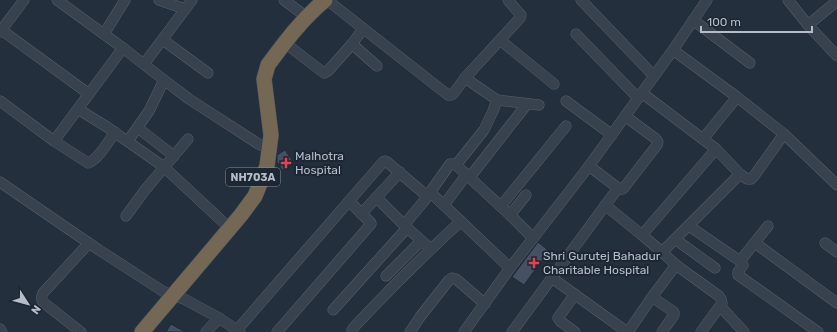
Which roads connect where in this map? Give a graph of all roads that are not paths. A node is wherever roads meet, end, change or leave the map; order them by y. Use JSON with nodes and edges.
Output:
{"nodes":[{"id":1,"x":24,"y":0,"type":"edge"},
{"id":2,"x":57,"y":0,"type":"edge"},
{"id":3,"x":125,"y":0,"type":"edge"},
{"id":4,"x":158,"y":0,"type":"edge"},
{"id":5,"x":192,"y":0,"type":"edge"},
{"id":6,"x":284,"y":0,"type":"edge"},
{"id":7,"x":312,"y":0,"type":"edge"},
{"id":8,"x":326,"y":0,"type":"edge"},
{"id":9,"x":582,"y":0,"type":"edge"},
{"id":10,"x":707,"y":0,"type":"edge"},
{"id":11,"x":788,"y":0,"type":"edge"},
{"id":12,"x":837,"y":1,"type":"edge"},
{"id":13,"x":512,"y":2,"type":"edge"},
{"id":14,"x":186,"y":9,"type":"junction"},
{"id":15,"x":300,"y":12,"type":"junction"},
{"id":16,"x":693,"y":20,"type":"junction"},
{"id":17,"x":808,"y":25,"type":"junction"},
{"id":18,"x":363,"y":29,"type":"junction"},
{"id":19,"x":1,"y":30,"type":"edge"},
{"id":20,"x":104,"y":34,"type":"junction"},
{"id":21,"x":576,"y":34,"type":"dead end"},
{"id":22,"x":162,"y":40,"type":"junction"},
{"id":23,"x":500,"y":40,"type":"junction"},
{"id":24,"x":285,"y":43,"type":"junction"},
{"id":25,"x":352,"y":44,"type":"junction"},
{"id":26,"x":123,"y":48,"type":"junction"},
{"id":27,"x":673,"y":50,"type":"junction"},
{"id":28,"x":835,"y":50,"type":"edge"},
{"id":29,"x":750,"y":63,"type":"dead end"},
{"id":30,"x":144,"y":64,"type":"junction"},
{"id":31,"x":377,"y":66,"type":"dead end"},
{"id":32,"x":208,"y":73,"type":"dead end"},
{"id":33,"x":654,"y":76,"type":"junction"},
{"id":34,"x":466,"y":78,"type":"junction"},
{"id":35,"x":164,"y":80,"type":"junction"},
{"id":36,"x":554,"y":84,"type":"dead end"},
{"id":37,"x":89,"y":94,"type":"junction"},
{"id":38,"x":640,"y":96,"type":"junction"},
{"id":39,"x":737,"y":97,"type":"junction"},
{"id":40,"x":497,"y":100,"type":"junction"},
{"id":41,"x":0,"y":101,"type":"edge"},
{"id":42,"x":566,"y":101,"type":"dead end"},
{"id":43,"x":527,"y":104,"type":"junction"},
{"id":44,"x":538,"y":105,"type":"dead end"},
{"id":45,"x":78,"y":109,"type":"junction"},
{"id":46,"x":625,"y":116,"type":"junction"},
{"id":47,"x":566,"y":126,"type":"dead end"},
{"id":48,"x":138,"y":128,"type":"junction"},
{"id":49,"x":115,"y":132,"type":"junction"},
{"id":50,"x":784,"y":134,"type":"junction"},
{"id":51,"x":612,"y":135,"type":"junction"},
{"id":52,"x":188,"y":139,"type":"dead end"},
{"id":53,"x":703,"y":139,"type":"junction"},
{"id":54,"x":54,"y":140,"type":"junction"},
{"id":55,"x":128,"y":141,"type":"junction"},
{"id":56,"x":260,"y":146,"type":"junction"},
{"id":57,"x":716,"y":149,"type":"junction"},
{"id":58,"x":174,"y":156,"type":"junction"},
{"id":59,"x":456,"y":165,"type":"junction"},
{"id":60,"x":589,"y":166,"type":"junction"},
{"id":61,"x":164,"y":168,"type":"junction"},
{"id":62,"x":400,"y":172,"type":"junction"},
{"id":63,"x":740,"y":174,"type":"junction"},
{"id":64,"x":469,"y":176,"type":"junction"},
{"id":65,"x":0,"y":182,"type":"edge"},
{"id":66,"x":837,"y":185,"type":"edge"},
{"id":67,"x":618,"y":188,"type":"junction"},
{"id":68,"x":428,"y":194,"type":"junction"},
{"id":69,"x":526,"y":195,"type":"dead end"},
{"id":70,"x":377,"y":198,"type":"junction"},
{"id":71,"x":349,"y":201,"type":"junction"},
{"id":72,"x":444,"y":205,"type":"junction"},
{"id":73,"x":605,"y":205,"type":"junction"},
{"id":74,"x":501,"y":206,"type":"junction"},
{"id":75,"x":361,"y":214,"type":"junction"},
{"id":76,"x":510,"y":215,"type":"junction"},
{"id":77,"x":126,"y":216,"type":"dead end"},
{"id":78,"x":461,"y":221,"type":"junction"},
{"id":79,"x":223,"y":222,"type":"junction"},
{"id":80,"x":405,"y":226,"type":"junction"},
{"id":81,"x":689,"y":226,"type":"junction"},
{"id":82,"x":768,"y":226,"type":"dead end"},
{"id":83,"x":642,"y":235,"type":"junction"},
{"id":84,"x":533,"y":238,"type":"junction"},
{"id":85,"x":675,"y":238,"type":"junction"},
{"id":86,"x":421,"y":241,"type":"junction"},
{"id":87,"x":755,"y":243,"type":"junction"},
{"id":88,"x":825,"y":243,"type":"dead end"},
{"id":89,"x":89,"y":244,"type":"junction"},
{"id":90,"x":431,"y":249,"type":"junction"},
{"id":91,"x":662,"y":252,"type":"junction"},
{"id":92,"x":837,"y":252,"type":"edge"},
{"id":93,"x":740,"y":261,"type":"junction"},
{"id":94,"x":676,"y":265,"type":"junction"},
{"id":95,"x":510,"y":268,"type":"junction"},
{"id":96,"x":715,"y":268,"type":"dead end"},
{"id":97,"x":386,"y":276,"type":"dead end"},
{"id":98,"x":552,"y":278,"type":"junction"},
{"id":99,"x":169,"y":294,"type":"junction"},
{"id":100,"x":575,"y":294,"type":"junction"},
{"id":101,"x":652,"y":297,"type":"junction"},
{"id":102,"x":837,"y":303,"type":"edge"},
{"id":103,"x":485,"y":304,"type":"junction"},
{"id":104,"x":720,"y":306,"type":"junction"},
{"id":105,"x":333,"y":310,"type":"dead end"},
{"id":106,"x":219,"y":318,"type":"junction"},
{"id":107,"x":0,"y":329,"type":"edge"},
{"id":108,"x":239,"y":331,"type":"edge"},
{"id":109,"x":573,"y":331,"type":"edge"},
{"id":110,"x":623,"y":331,"type":"edge"},
{"id":111,"x":2,"y":332,"type":"edge"},
{"id":112,"x":81,"y":332,"type":"edge"},
{"id":113,"x":130,"y":332,"type":"edge"},
{"id":114,"x":142,"y":332,"type":"edge"},
{"id":115,"x":206,"y":332,"type":"edge"},
{"id":116,"x":278,"y":332,"type":"edge"},
{"id":117,"x":353,"y":332,"type":"edge"},
{"id":118,"x":410,"y":332,"type":"edge"},
{"id":119,"x":464,"y":332,"type":"edge"},
{"id":120,"x":512,"y":332,"type":"edge"},
{"id":121,"x":662,"y":332,"type":"edge"},
{"id":122,"x":701,"y":332,"type":"edge"},
{"id":123,"x":744,"y":332,"type":"edge"},
{"id":124,"x":818,"y":332,"type":"edge"}],
"edges":[{"from":1,"to":19,"type":"street"},
{"from":2,"to":20,"type":"street"},
{"from":3,"to":20,"type":"street"},
{"from":4,"to":14,"type":"street"},
{"from":5,"to":14,"type":"street"},
{"from":6,"to":15,"type":"street"},
{"from":7,"to":15,"type":"highway","number":"NH703A"},
{"from":8,"to":18,"type":"street"},
{"from":8,"to":24,"type":"highway","number":"NH703A"},
{"from":9,"to":33,"type":"street"},
{"from":10,"to":16,"type":"street"},
{"from":11,"to":17,"type":"street"},
{"from":12,"to":17,"type":"street"},
{"from":13,"to":23,"type":"street"},
{"from":14,"to":22,"type":"street"},
{"from":15,"to":56,"type":"highway","number":"NH703A"},
{"from":16,"to":27,"type":"street"},
{"from":16,"to":29,"type":"street"},
{"from":17,"to":28,"type":"street"},
{"from":18,"to":25,"type":"street"},
{"from":18,"to":34,"type":"street"},
{"from":19,"to":37,"type":"street"},
{"from":20,"to":26,"type":"street"},
{"from":21,"to":38,"type":"street"},
{"from":22,"to":30,"type":"street"},
{"from":22,"to":32,"type":"street"},
{"from":23,"to":34,"type":"street"},
{"from":23,"to":36,"type":"street"},
{"from":24,"to":25,"type":"street"},
{"from":24,"to":99,"type":"highway","number":"NH703A"},
{"from":25,"to":31,"type":"street"},
{"from":26,"to":30,"type":"street"},
{"from":26,"to":37,"type":"street"},
{"from":27,"to":33,"type":"street"},
{"from":27,"to":39,"type":"street"},
{"from":30,"to":35,"type":"street"},
{"from":33,"to":38,"type":"street"},
{"from":34,"to":40,"type":"street"},
{"from":35,"to":48,"type":"street"},
{"from":35,"to":56,"type":"street"},
{"from":37,"to":45,"type":"street"},
{"from":38,"to":46,"type":"street"},
{"from":38,"to":53,"type":"street"},
{"from":39,"to":50,"type":"street"},
{"from":39,"to":53,"type":"street"},
{"from":40,"to":43,"type":"street"},
{"from":40,"to":59,"type":"street"},
{"from":41,"to":54,"type":"street"},
{"from":42,"to":51,"type":"street"},
{"from":43,"to":44,"type":"street"},
{"from":43,"to":64,"type":"street"},
{"from":45,"to":49,"type":"street"},
{"from":45,"to":54,"type":"street"},
{"from":46,"to":51,"type":"street"},
{"from":46,"to":67,"type":"street"},
{"from":47,"to":74,"type":"street"},
{"from":48,"to":55,"type":"street"},
{"from":48,"to":58,"type":"street"},
{"from":49,"to":54,"type":"street"},
{"from":49,"to":55,"type":"street"},
{"from":50,"to":63,"type":"street"},
{"from":50,"to":66,"type":"street"},
{"from":51,"to":60,"type":"street"},
{"from":52,"to":58,"type":"street"},
{"from":53,"to":57,"type":"street"},
{"from":55,"to":61,"type":"street"},
{"from":56,"to":79,"type":"highway","number":"NH703A"},
{"from":57,"to":63,"type":"street"},
{"from":57,"to":83,"type":"street"},
{"from":58,"to":61,"type":"street"},
{"from":59,"to":64,"type":"street"},
{"from":59,"to":68,"type":"street"},
{"from":60,"to":67,"type":"street"},
{"from":60,"to":84,"type":"street"},
{"from":61,"to":77,"type":"street"},
{"from":61,"to":79,"type":"street"},
{"from":62,"to":68,"type":"street"},
{"from":62,"to":70,"type":"street"},
{"from":62,"to":71,"type":"street"},
{"from":63,"to":81,"type":"street"},
{"from":64,"to":72,"type":"street"},
{"from":64,"to":74,"type":"street"},
{"from":65,"to":89,"type":"street"},
{"from":67,"to":73,"type":"street"},
{"from":68,"to":72,"type":"street"},
{"from":68,"to":80,"type":"street"},
{"from":69,"to":76,"type":"street"},
{"from":70,"to":75,"type":"street"},
{"from":70,"to":80,"type":"street"},
{"from":71,"to":75,"type":"street"},
{"from":71,"to":108,"type":"street"},
{"from":72,"to":78,"type":"street"},
{"from":73,"to":83,"type":"street"},
{"from":73,"to":98,"type":"street"},
{"from":74,"to":76,"type":"street"},
{"from":75,"to":116,"type":"street"},
{"from":76,"to":84,"type":"street"},
{"from":78,"to":90,"type":"street"},
{"from":78,"to":95,"type":"street"},
{"from":79,"to":99,"type":"highway","number":"NH703A"},
{"from":80,"to":86,"type":"street"},
{"from":80,"to":105,"type":"street"},
{"from":81,"to":85,"type":"street"},
{"from":81,"to":93,"type":"street"},
{"from":82,"to":87,"type":"street"},
{"from":83,"to":91,"type":"street"},
{"from":84,"to":95,"type":"street"},
{"from":85,"to":91,"type":"street"},
{"from":85,"to":96,"type":"street"},
{"from":86,"to":90,"type":"street"},
{"from":86,"to":97,"type":"street"},
{"from":87,"to":93,"type":"street"},
{"from":87,"to":102,"type":"street"},
{"from":88,"to":92,"type":"street"},
{"from":89,"to":99,"type":"street"},
{"from":89,"to":112,"type":"street"},
{"from":90,"to":117,"type":"street"},
{"from":91,"to":94,"type":"street"},
{"from":93,"to":124,"type":"street"},
{"from":94,"to":101,"type":"street"},
{"from":94,"to":104,"type":"street"},
{"from":95,"to":103,"type":"street"},
{"from":98,"to":100,"type":"street"},
{"from":98,"to":120,"type":"street"},
{"from":99,"to":106,"type":"street"},
{"from":99,"to":113,"type":"highway","number":"NH703A"},
{"from":99,"to":114,"type":"highway","number":"NH703A"},
{"from":100,"to":109,"type":"street"},
{"from":100,"to":110,"type":"street"},
{"from":101,"to":110,"type":"street"},
{"from":101,"to":121,"type":"street"},
{"from":103,"to":118,"type":"street"},
{"from":103,"to":119,"type":"street"},
{"from":104,"to":122,"type":"street"},
{"from":104,"to":123,"type":"street"},
{"from":106,"to":108,"type":"street"},
{"from":106,"to":115,"type":"street"},
{"from":107,"to":111,"type":"street"}]}
